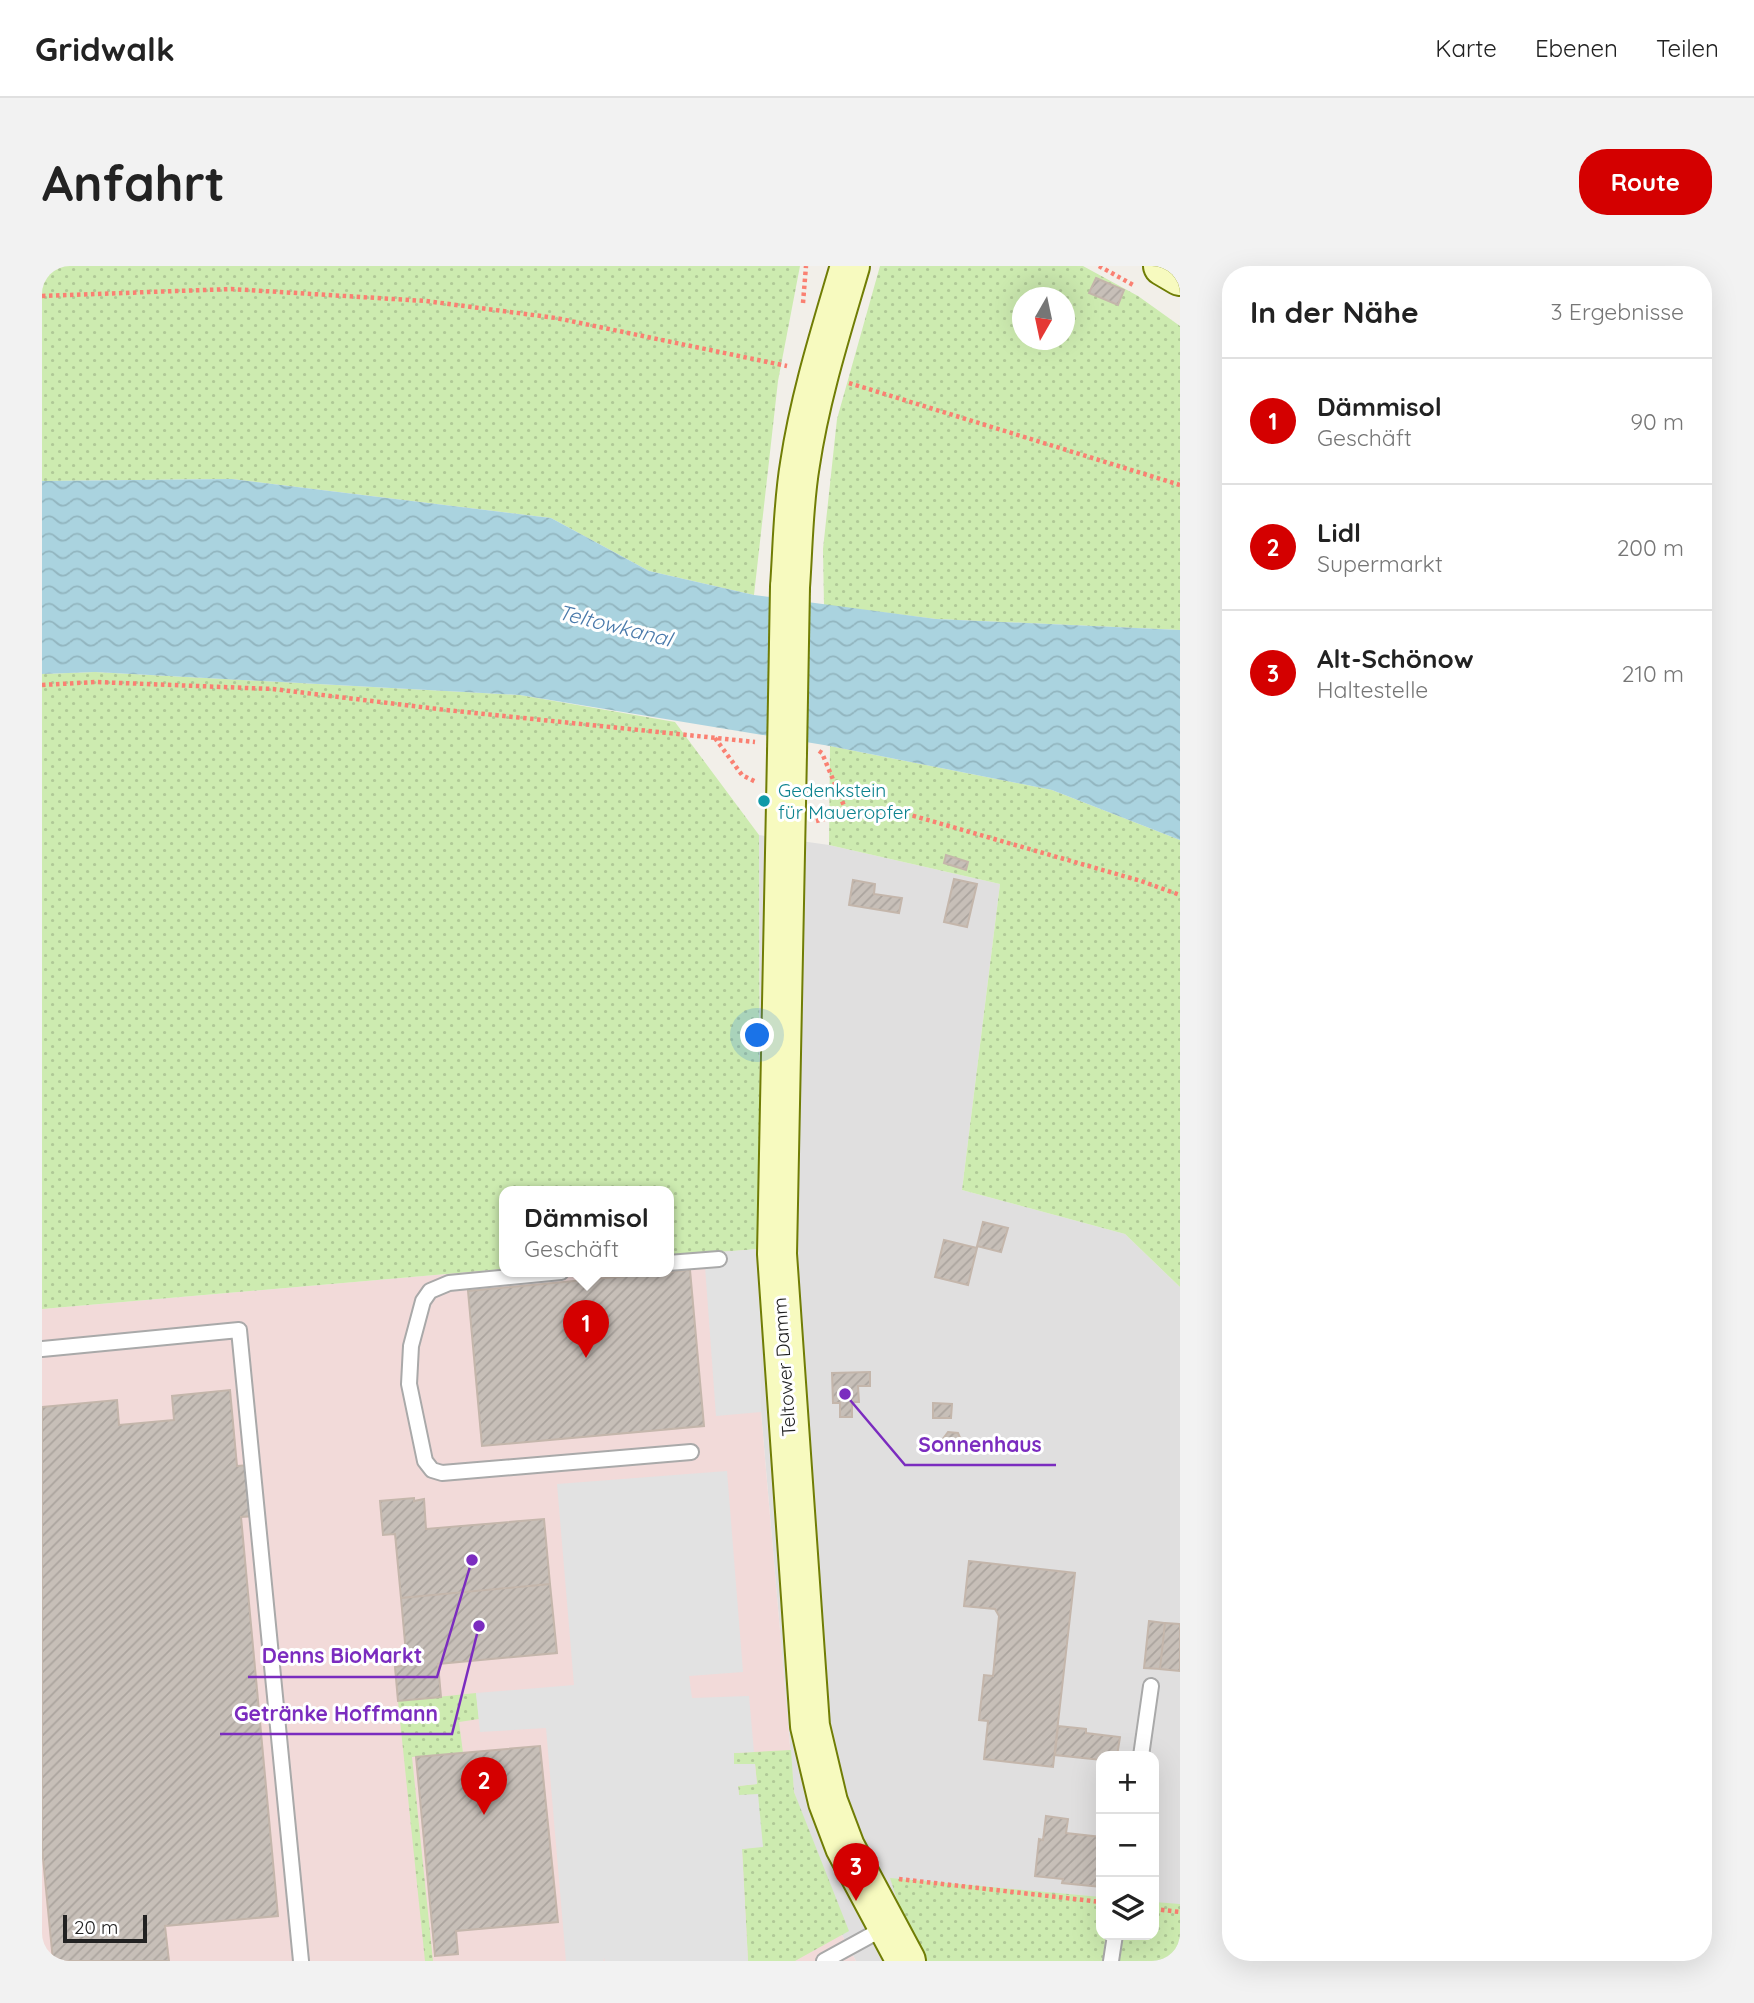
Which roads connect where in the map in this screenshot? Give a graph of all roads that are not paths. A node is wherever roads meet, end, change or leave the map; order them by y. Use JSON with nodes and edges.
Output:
{"nodes":[{"id":1,"x":830,"y":266,"type":"edge"},
{"id":2,"x":849,"y":266,"type":"edge"},
{"id":3,"x":1163,"y":266,"type":"edge"},
{"id":4,"x":1180,"y":276,"type":"edge"},
{"id":5,"x":806,"y":370,"type":"junction"},
{"id":6,"x":719,"y":1259,"type":"dead end"},
{"id":7,"x":674,"y":1263,"type":"edge"},
{"id":8,"x":510,"y":1277,"type":"edge"},
{"id":9,"x":42,"y":1349,"type":"edge"},
{"id":10,"x":691,"y":1452,"type":"dead end"},
{"id":11,"x":1151,"y":1686,"type":"dead end"},
{"id":12,"x":1142,"y":1751,"type":"edge"},
{"id":13,"x":887,"y":1927,"type":"junction"},
{"id":14,"x":1114,"y":1940,"type":"edge"},
{"id":15,"x":301,"y":1961,"type":"edge"},
{"id":16,"x":824,"y":1961,"type":"edge"},
{"id":17,"x":906,"y":1961,"type":"edge"},
{"id":18,"x":1111,"y":1961,"type":"edge"}],
"edges":[{"from":1,"to":5,"type":"main road"},
{"from":2,"to":5,"type":"main road"},
{"from":3,"to":4,"type":"main road"},
{"from":5,"to":13,"type":"main road","name":"Teltower Damm","bridge":true},
{"from":6,"to":7,"type":"lane"},
{"from":8,"to":10,"type":"lane"},
{"from":9,"to":15,"type":"lane"},
{"from":11,"to":12,"type":"lane"},
{"from":13,"to":16,"type":"lane"},
{"from":13,"to":17,"type":"main road","name":"Teltower Damm"},
{"from":14,"to":18,"type":"lane"}]}
